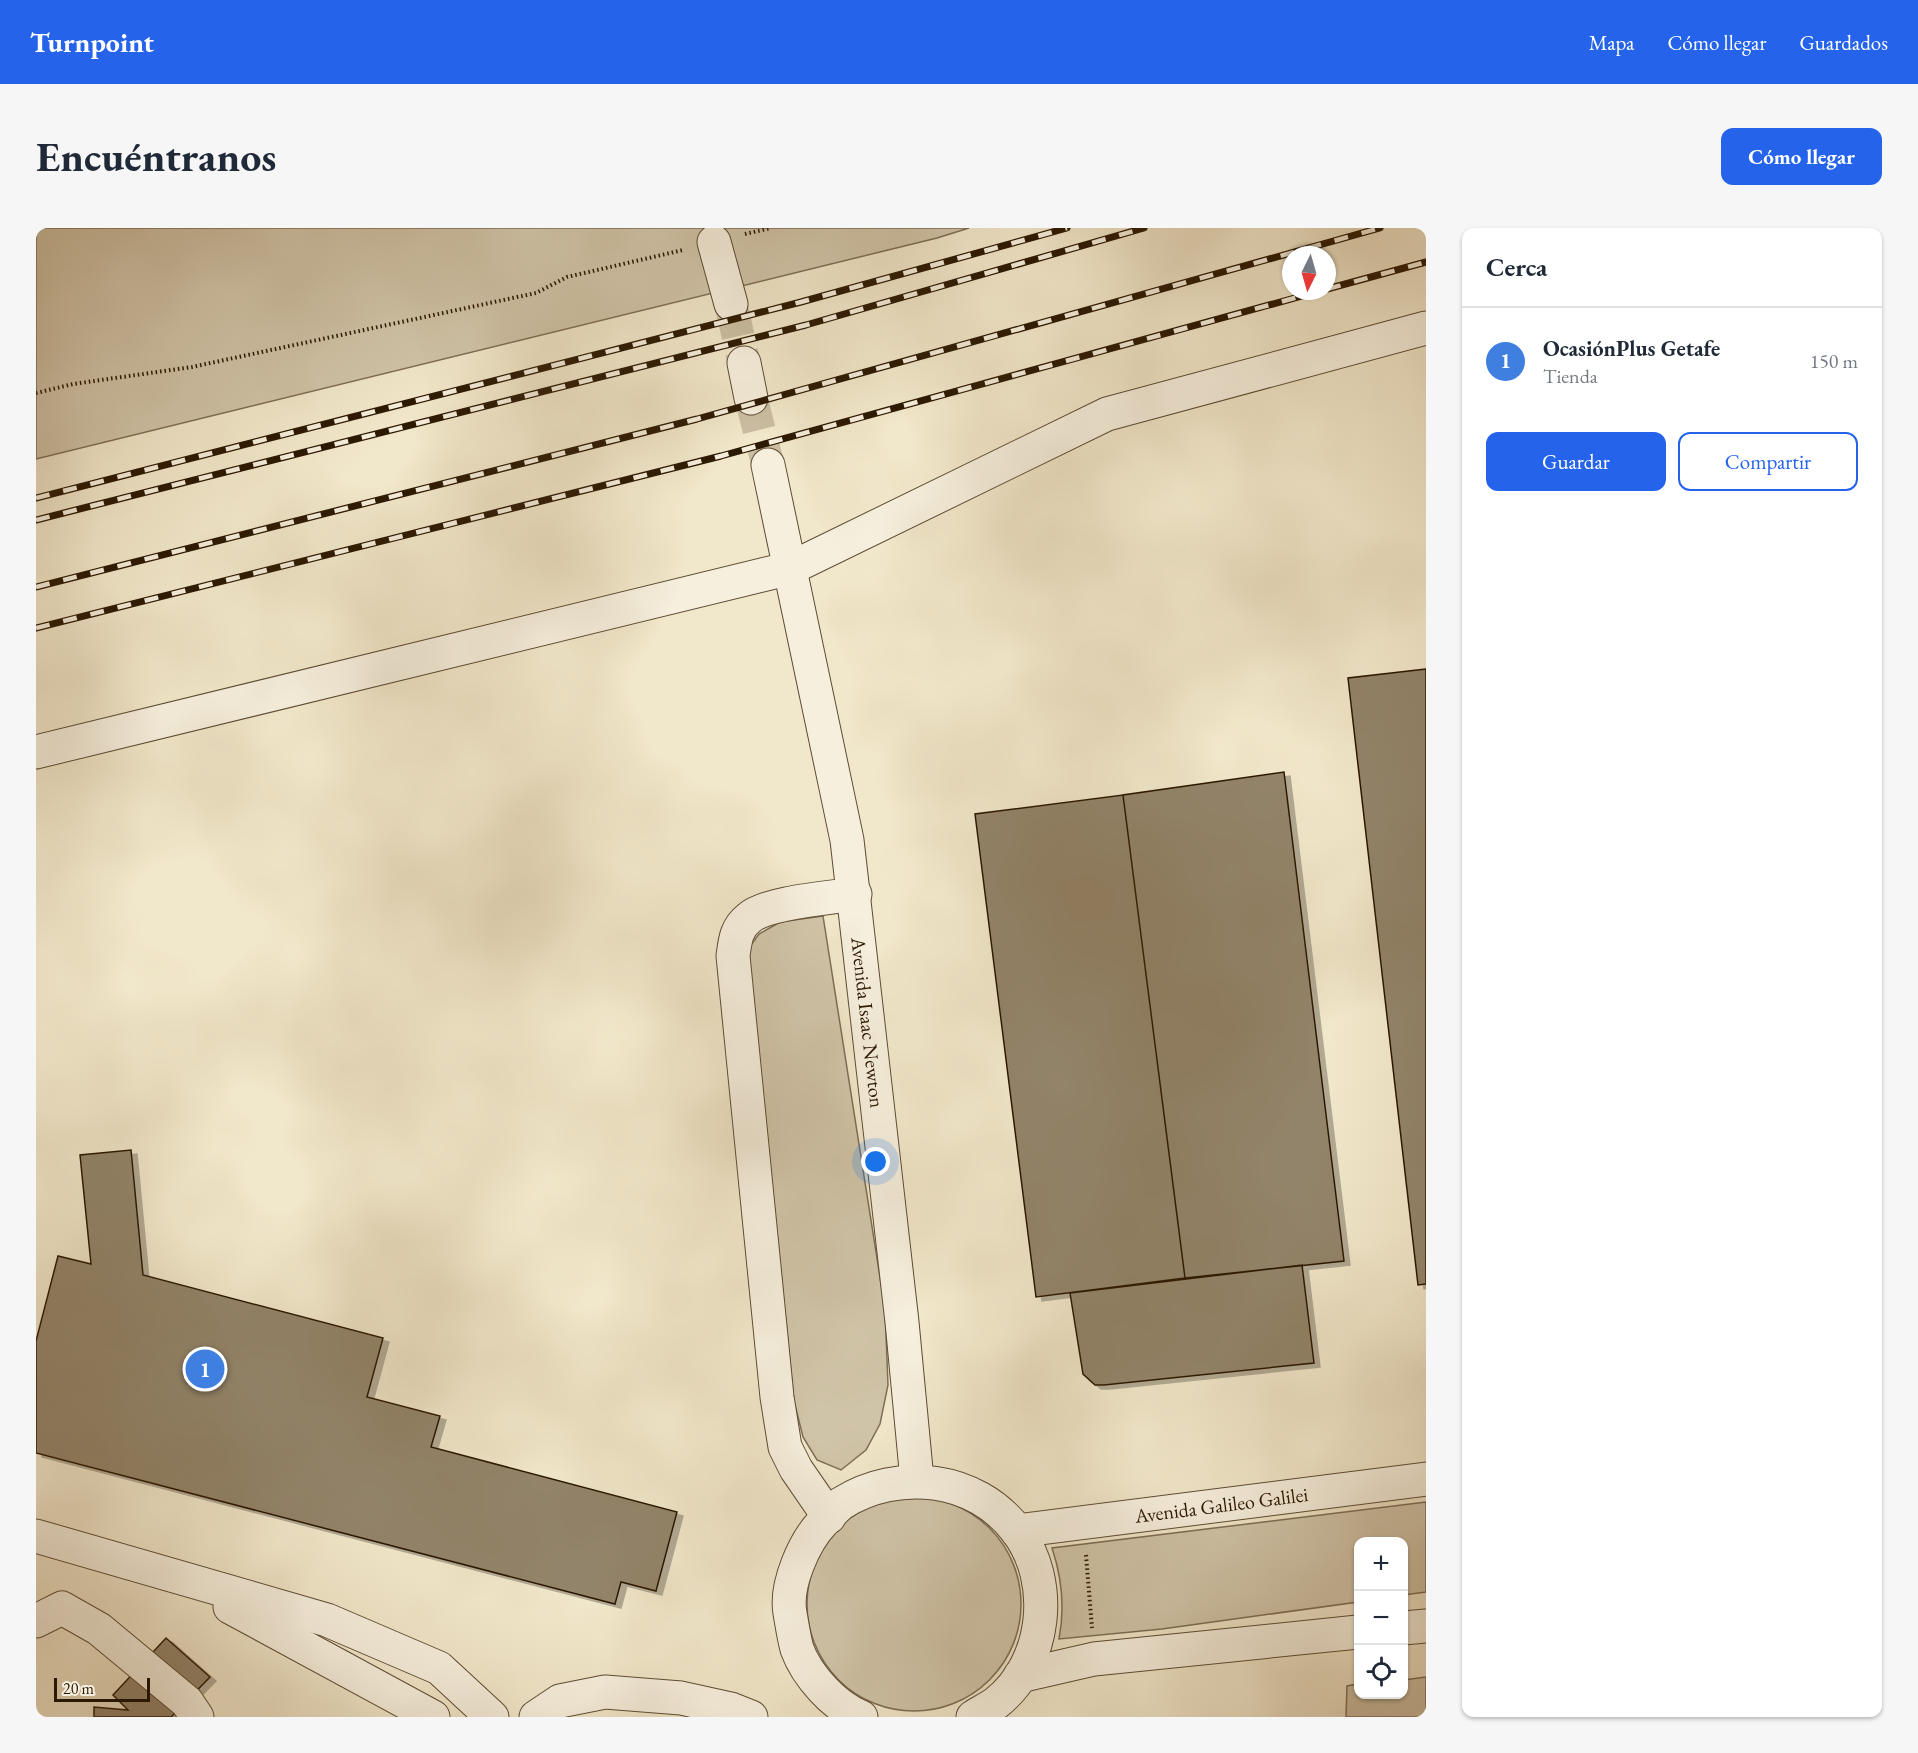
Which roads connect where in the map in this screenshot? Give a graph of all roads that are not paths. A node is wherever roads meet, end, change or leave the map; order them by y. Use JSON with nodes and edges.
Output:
{"nodes":[{"id":1,"x":714,"y":242,"type":"road end"},
{"id":2,"x":731,"y":304,"type":"tunnel mouth"},
{"id":3,"x":1426,"y":328,"type":"edge"},
{"id":4,"x":744,"y":363,"type":"tunnel mouth"},
{"id":5,"x":752,"y":398,"type":"tunnel mouth"},
{"id":6,"x":768,"y":465,"type":"tunnel mouth"},
{"id":7,"x":791,"y":568,"type":"junction"},
{"id":8,"x":36,"y":752,"type":"edge"},
{"id":9,"x":855,"y":894,"type":"junction"},
{"id":10,"x":1426,"y":1479,"type":"edge"},
{"id":11,"x":917,"y":1480,"type":"junction"},
{"id":12,"x":829,"y":1516,"type":"junction"},
{"id":13,"x":1017,"y":1531,"type":"junction"},
{"id":14,"x":36,"y":1536,"type":"edge"},
{"id":15,"x":165,"y":1573,"type":"junction"},
{"id":16,"x":45,"y":1607,"type":"edge"},
{"id":17,"x":1426,"y":1626,"type":"edge"},
{"id":18,"x":1408,"y":1628,"type":"edge"},
{"id":19,"x":1354,"y":1633,"type":"edge"},
{"id":20,"x":1020,"y":1676,"type":"junction"},
{"id":21,"x":614,"y":1709,"type":"edge"},
{"id":22,"x":197,"y":1717,"type":"edge"},
{"id":23,"x":432,"y":1717,"type":"edge"},
{"id":24,"x":492,"y":1717,"type":"edge"},
{"id":25,"x":536,"y":1717,"type":"edge"},
{"id":26,"x":581,"y":1717,"type":"edge"},
{"id":27,"x":629,"y":1717,"type":"edge"},
{"id":28,"x":640,"y":1717,"type":"edge"},
{"id":29,"x":751,"y":1717,"type":"edge"},
{"id":30,"x":861,"y":1717,"type":"edge"},
{"id":31,"x":973,"y":1717,"type":"edge"}],
"edges":[{"from":1,"to":2,"type":"street"},
{"from":3,"to":7,"type":"street"},
{"from":4,"to":5,"type":"street"},
{"from":6,"to":7,"type":"street","name":"Avenida Isaac Newton"},
{"from":7,"to":8,"type":"street"},
{"from":7,"to":9,"type":"street","name":"Avenida Isaac Newton"},
{"from":9,"to":11,"type":"street","name":"Avenida Isaac Newton"},
{"from":9,"to":12,"type":"street"},
{"from":10,"to":13,"type":"street","name":"Avenida Galileo Galilei"},
{"from":11,"to":12,"type":"street"},
{"from":11,"to":13,"type":"street"},
{"from":12,"to":30,"type":"street"},
{"from":13,"to":20,"type":"street"},
{"from":14,"to":15,"type":"street"},
{"from":15,"to":23,"type":"street"},
{"from":15,"to":24,"type":"street"},
{"from":16,"to":22,"type":"street"},
{"from":17,"to":18,"type":"street"},
{"from":19,"to":20,"type":"street"},
{"from":20,"to":31,"type":"street"},
{"from":21,"to":25,"type":"street"},
{"from":21,"to":26,"type":"street"},
{"from":21,"to":27,"type":"street"},
{"from":21,"to":28,"type":"street"},
{"from":21,"to":29,"type":"street"}]}
